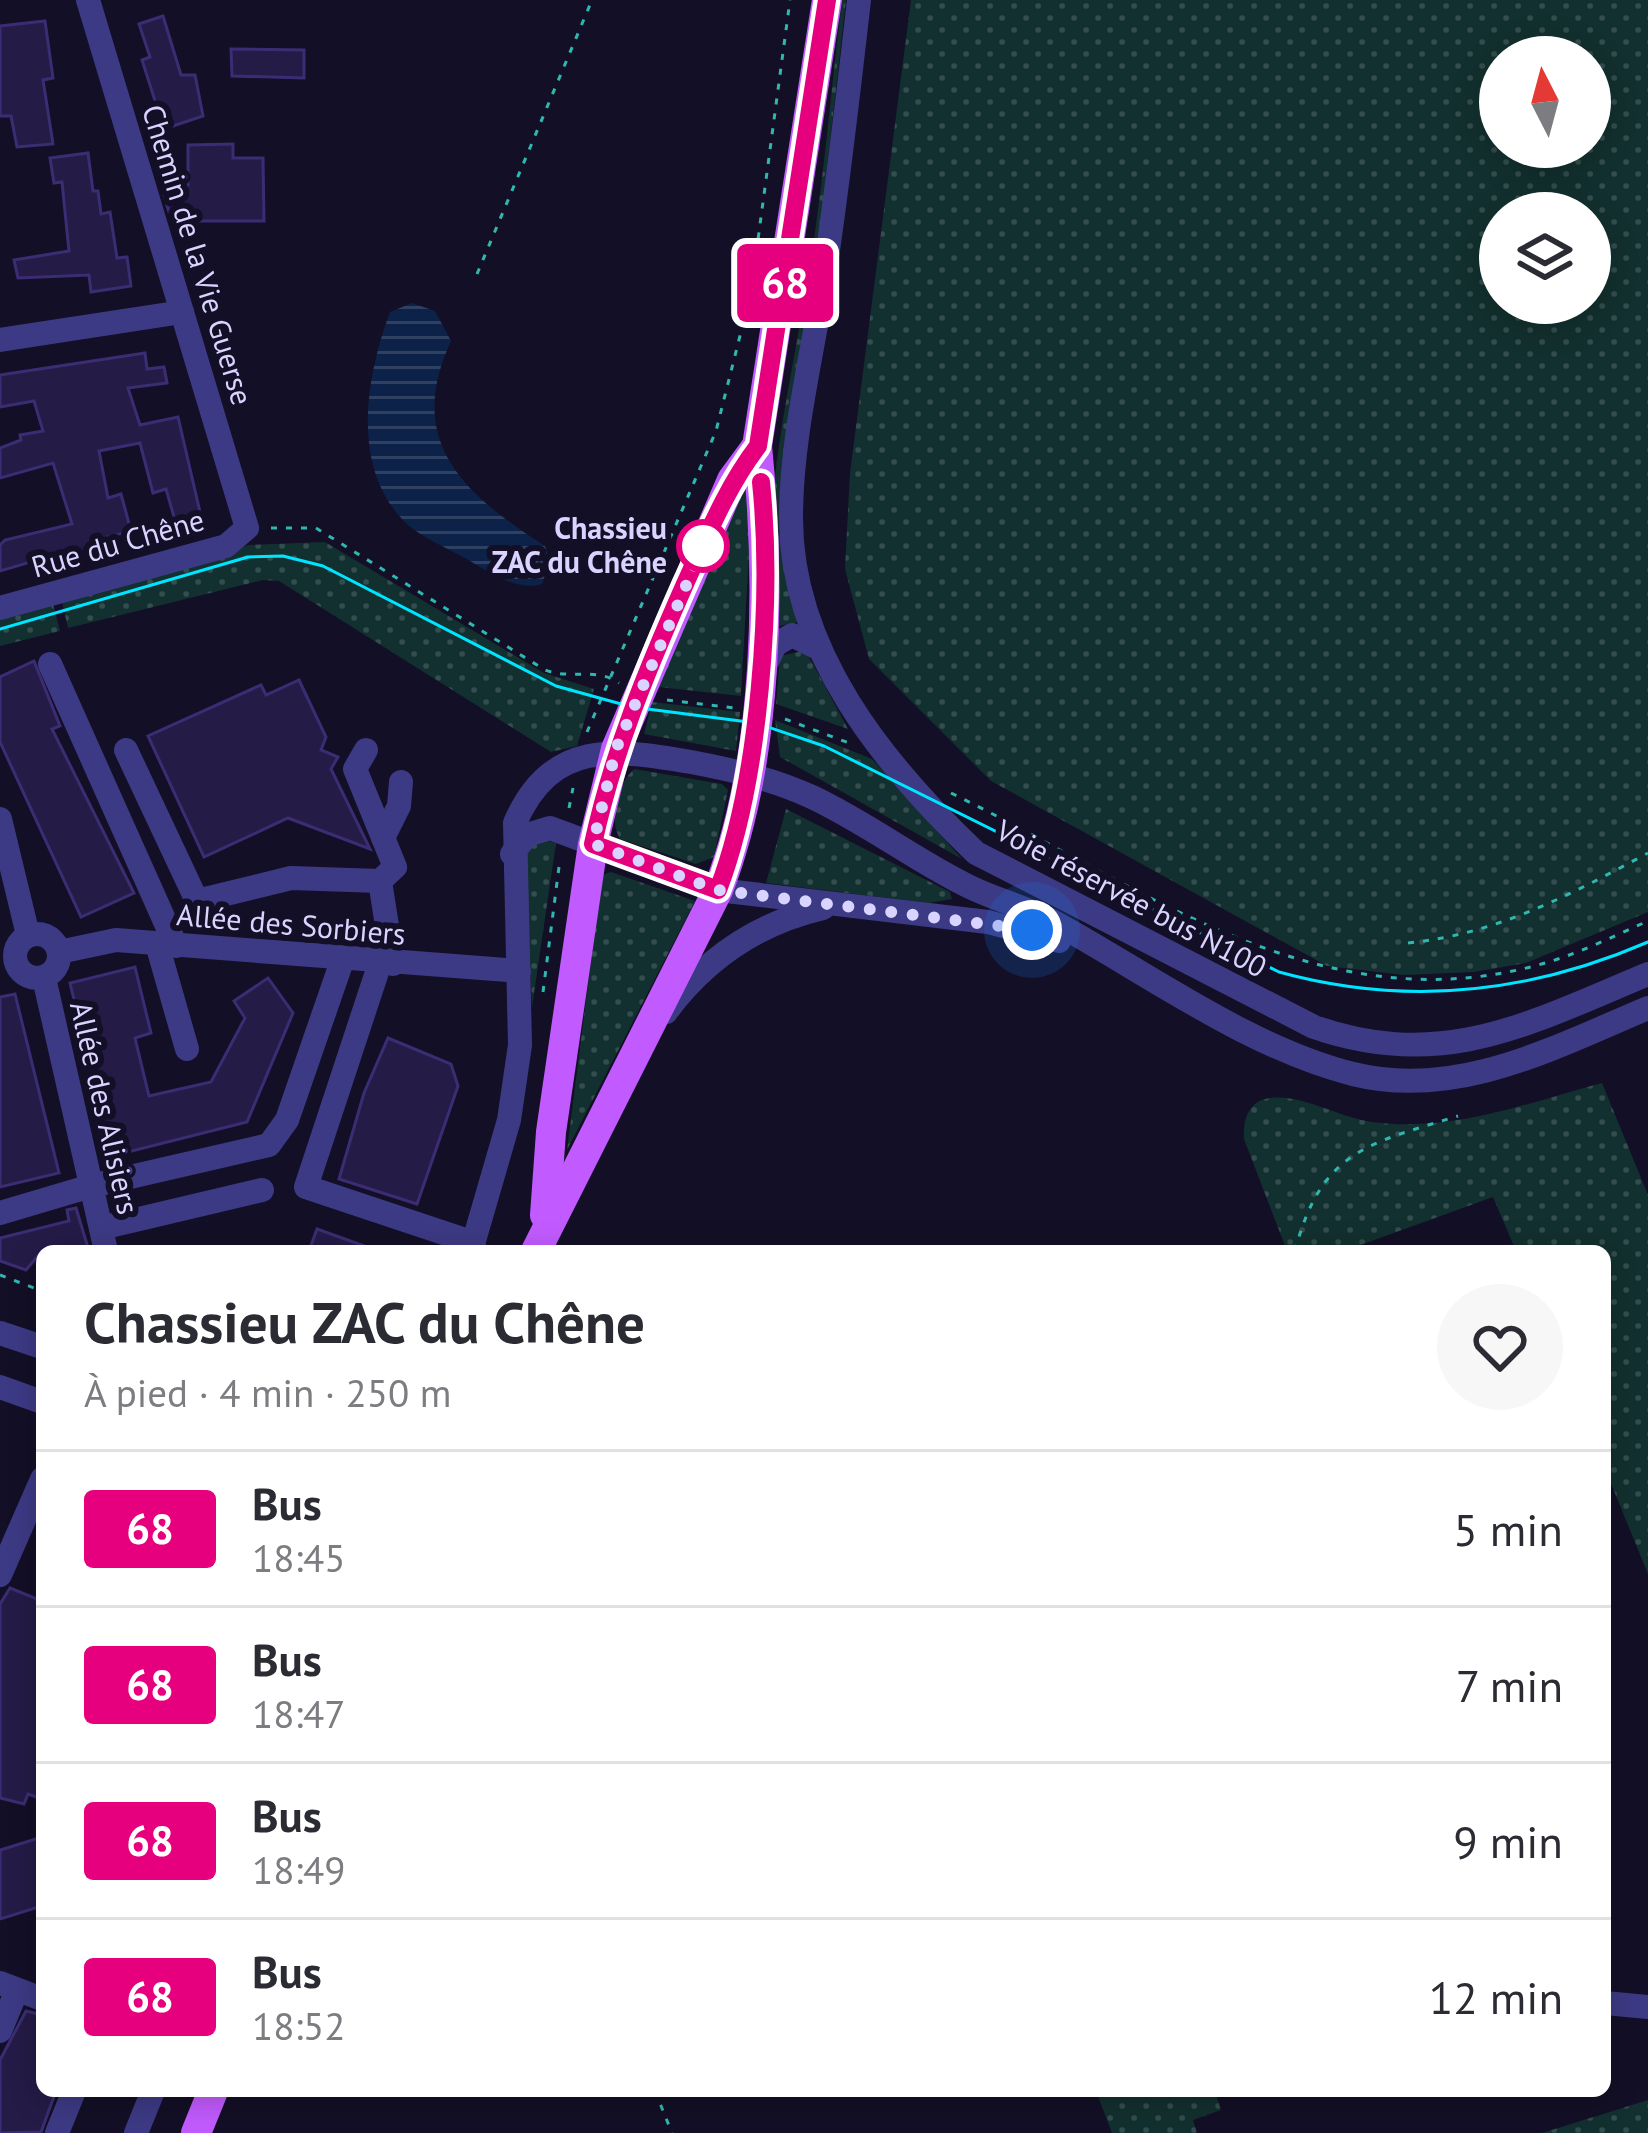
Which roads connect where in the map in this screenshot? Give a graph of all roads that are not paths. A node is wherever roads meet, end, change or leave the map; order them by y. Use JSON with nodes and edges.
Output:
{"nodes":[{"id":1,"x":88,"y":0,"type":"edge"},
{"id":2,"x":826,"y":0,"type":"edge"},
{"id":3,"x":859,"y":0,"type":"edge"},
{"id":4,"x":182,"y":312,"type":"junction"},
{"id":5,"x":0,"y":340,"type":"edge"},
{"id":6,"x":758,"y":446,"type":"junction"},
{"id":7,"x":247,"y":528,"type":"joint"},
{"id":8,"x":0,"y":608,"type":"edge"},
{"id":9,"x":820,"y":649,"type":"junction"},
{"id":10,"x":50,"y":664,"type":"dead end"},
{"id":11,"x":757,"y":696,"type":"junction"},
{"id":12,"x":616,"y":749,"type":"junction"},
{"id":13,"x":126,"y":750,"type":"dead end"},
{"id":14,"x":366,"y":750,"type":"dead end"},
{"id":15,"x":749,"y":773,"type":"junction"},
{"id":16,"x":401,"y":782,"type":"dead end"},
{"id":17,"x":0,"y":819,"type":"edge"},
{"id":18,"x":383,"y":838,"type":"junction"},
{"id":19,"x":893,"y":840,"type":"junction"},
{"id":20,"x":593,"y":844,"type":"junction"},
{"id":21,"x":512,"y":854,"type":"junction"},
{"id":22,"x":1019,"y":877,"type":"junction"},
{"id":23,"x":380,"y":881,"type":"junction"},
{"id":24,"x":718,"y":890,"type":"junction"},
{"id":25,"x":836,"y":906,"type":"junction"},
{"id":26,"x":28,"y":935,"type":"junction"},
{"id":27,"x":167,"y":945,"type":"junction"},
{"id":28,"x":59,"y":952,"type":"junction"},
{"id":29,"x":342,"y":961,"type":"junction"},
{"id":30,"x":386,"y":964,"type":"junction"},
{"id":31,"x":7,"y":965,"type":"edge"},
{"id":32,"x":519,"y":971,"type":"junction"},
{"id":33,"x":1648,"y":974,"type":"edge"},
{"id":34,"x":1144,"y":976,"type":"junction"},
{"id":35,"x":44,"y":978,"type":"junction"},
{"id":36,"x":1648,"y":1008,"type":"edge"},
{"id":37,"x":187,"y":1049,"type":"dead end"},
{"id":38,"x":637,"y":1052,"type":"junction"},
{"id":39,"x":91,"y":1186,"type":"junction"},
{"id":40,"x":262,"y":1190,"type":"dead end"},
{"id":41,"x":0,"y":1214,"type":"edge"},
{"id":42,"x":103,"y":1239,"type":"edge"},
{"id":43,"x":540,"y":1239,"type":"edge"},
{"id":44,"x":467,"y":1245,"type":"edge"},
{"id":45,"x":474,"y":1245,"type":"edge"},
{"id":46,"x":0,"y":1333,"type":"edge"},
{"id":47,"x":36,"y":1345,"type":"edge"},
{"id":48,"x":0,"y":1387,"type":"edge"},
{"id":49,"x":36,"y":1400,"type":"edge"},
{"id":50,"x":36,"y":1493,"type":"edge"},
{"id":51,"x":0,"y":1574,"type":"edge"},
{"id":52,"x":9,"y":1986,"type":"edge"},
{"id":53,"x":1611,"y":2004,"type":"edge"},
{"id":54,"x":1648,"y":2007,"type":"edge"},
{"id":55,"x":0,"y":2031,"type":"edge"},
{"id":56,"x":72,"y":2097,"type":"edge"},
{"id":57,"x":151,"y":2097,"type":"edge"},
{"id":58,"x":211,"y":2097,"type":"edge"},
{"id":59,"x":57,"y":2133,"type":"edge"},
{"id":60,"x":136,"y":2133,"type":"edge"},
{"id":61,"x":196,"y":2133,"type":"edge"}],
"edges":[{"from":1,"to":4,"type":"street","name":"Chemin de la Vie Guerse"},
{"from":2,"to":6,"type":"main road"},
{"from":3,"to":9,"type":"street","name":"Voie réservée bus N100"},
{"from":4,"to":5,"type":"street"},
{"from":4,"to":7,"type":"street","name":"Chemin de la Vie Guerse"},
{"from":6,"to":11,"type":"main road"},
{"from":6,"to":12,"type":"main road"},
{"from":7,"to":8,"type":"street","name":"Rue du Chêne"},
{"from":9,"to":11,"type":"street"},
{"from":9,"to":22,"type":"street","name":"Voie réservée bus N100"},
{"from":10,"to":27,"type":"street"},
{"from":11,"to":15,"type":"main road"},
{"from":12,"to":15,"type":"street"},
{"from":12,"to":20,"type":"main road"},
{"from":12,"to":21,"type":"street"},
{"from":13,"to":23,"type":"street"},
{"from":14,"to":18,"type":"street"},
{"from":15,"to":19,"type":"street"},
{"from":15,"to":24,"type":"main road"},
{"from":16,"to":18,"type":"street"},
{"from":17,"to":26,"type":"street"},
{"from":18,"to":23,"type":"street"},
{"from":19,"to":22,"type":"street"},
{"from":19,"to":34,"type":"street"},
{"from":20,"to":21,"type":"street"},
{"from":20,"to":24,"type":"street"},
{"from":20,"to":43,"type":"main road"},
{"from":21,"to":32,"type":"street"},
{"from":22,"to":33,"type":"street","name":"Voie réservée bus N100"},
{"from":23,"to":30,"type":"street"},
{"from":24,"to":25,"type":"street"},
{"from":24,"to":38,"type":"main road"},
{"from":25,"to":34,"type":"street"},
{"from":25,"to":38,"type":"street"},
{"from":26,"to":28,"type":"street"},
{"from":26,"to":31,"type":"street"},
{"from":27,"to":28,"type":"street","name":"Allée des Sorbiers"},
{"from":27,"to":29,"type":"street","name":"Allée des Sorbiers"},
{"from":27,"to":37,"type":"street"},
{"from":28,"to":35,"type":"street"},
{"from":29,"to":30,"type":"street","name":"Allée des Sorbiers"},
{"from":29,"to":39,"type":"street"},
{"from":30,"to":32,"type":"street","name":"Allée des Sorbiers"},
{"from":30,"to":44,"type":"street"},
{"from":31,"to":35,"type":"street"},
{"from":32,"to":45,"type":"street"},
{"from":34,"to":36,"type":"street"},
{"from":35,"to":39,"type":"street","name":"Allée des Alisiers"},
{"from":38,"to":43,"type":"main road"},
{"from":39,"to":41,"type":"street"},
{"from":39,"to":42,"type":"street","name":"Allée des Alisiers"},
{"from":40,"to":42,"type":"street"},
{"from":46,"to":47,"type":"street"},
{"from":48,"to":49,"type":"street"},
{"from":50,"to":51,"type":"street"},
{"from":52,"to":55,"type":"street"},
{"from":53,"to":54,"type":"street"},
{"from":56,"to":59,"type":"street"},
{"from":57,"to":60,"type":"street"},
{"from":58,"to":61,"type":"main road"}]}
